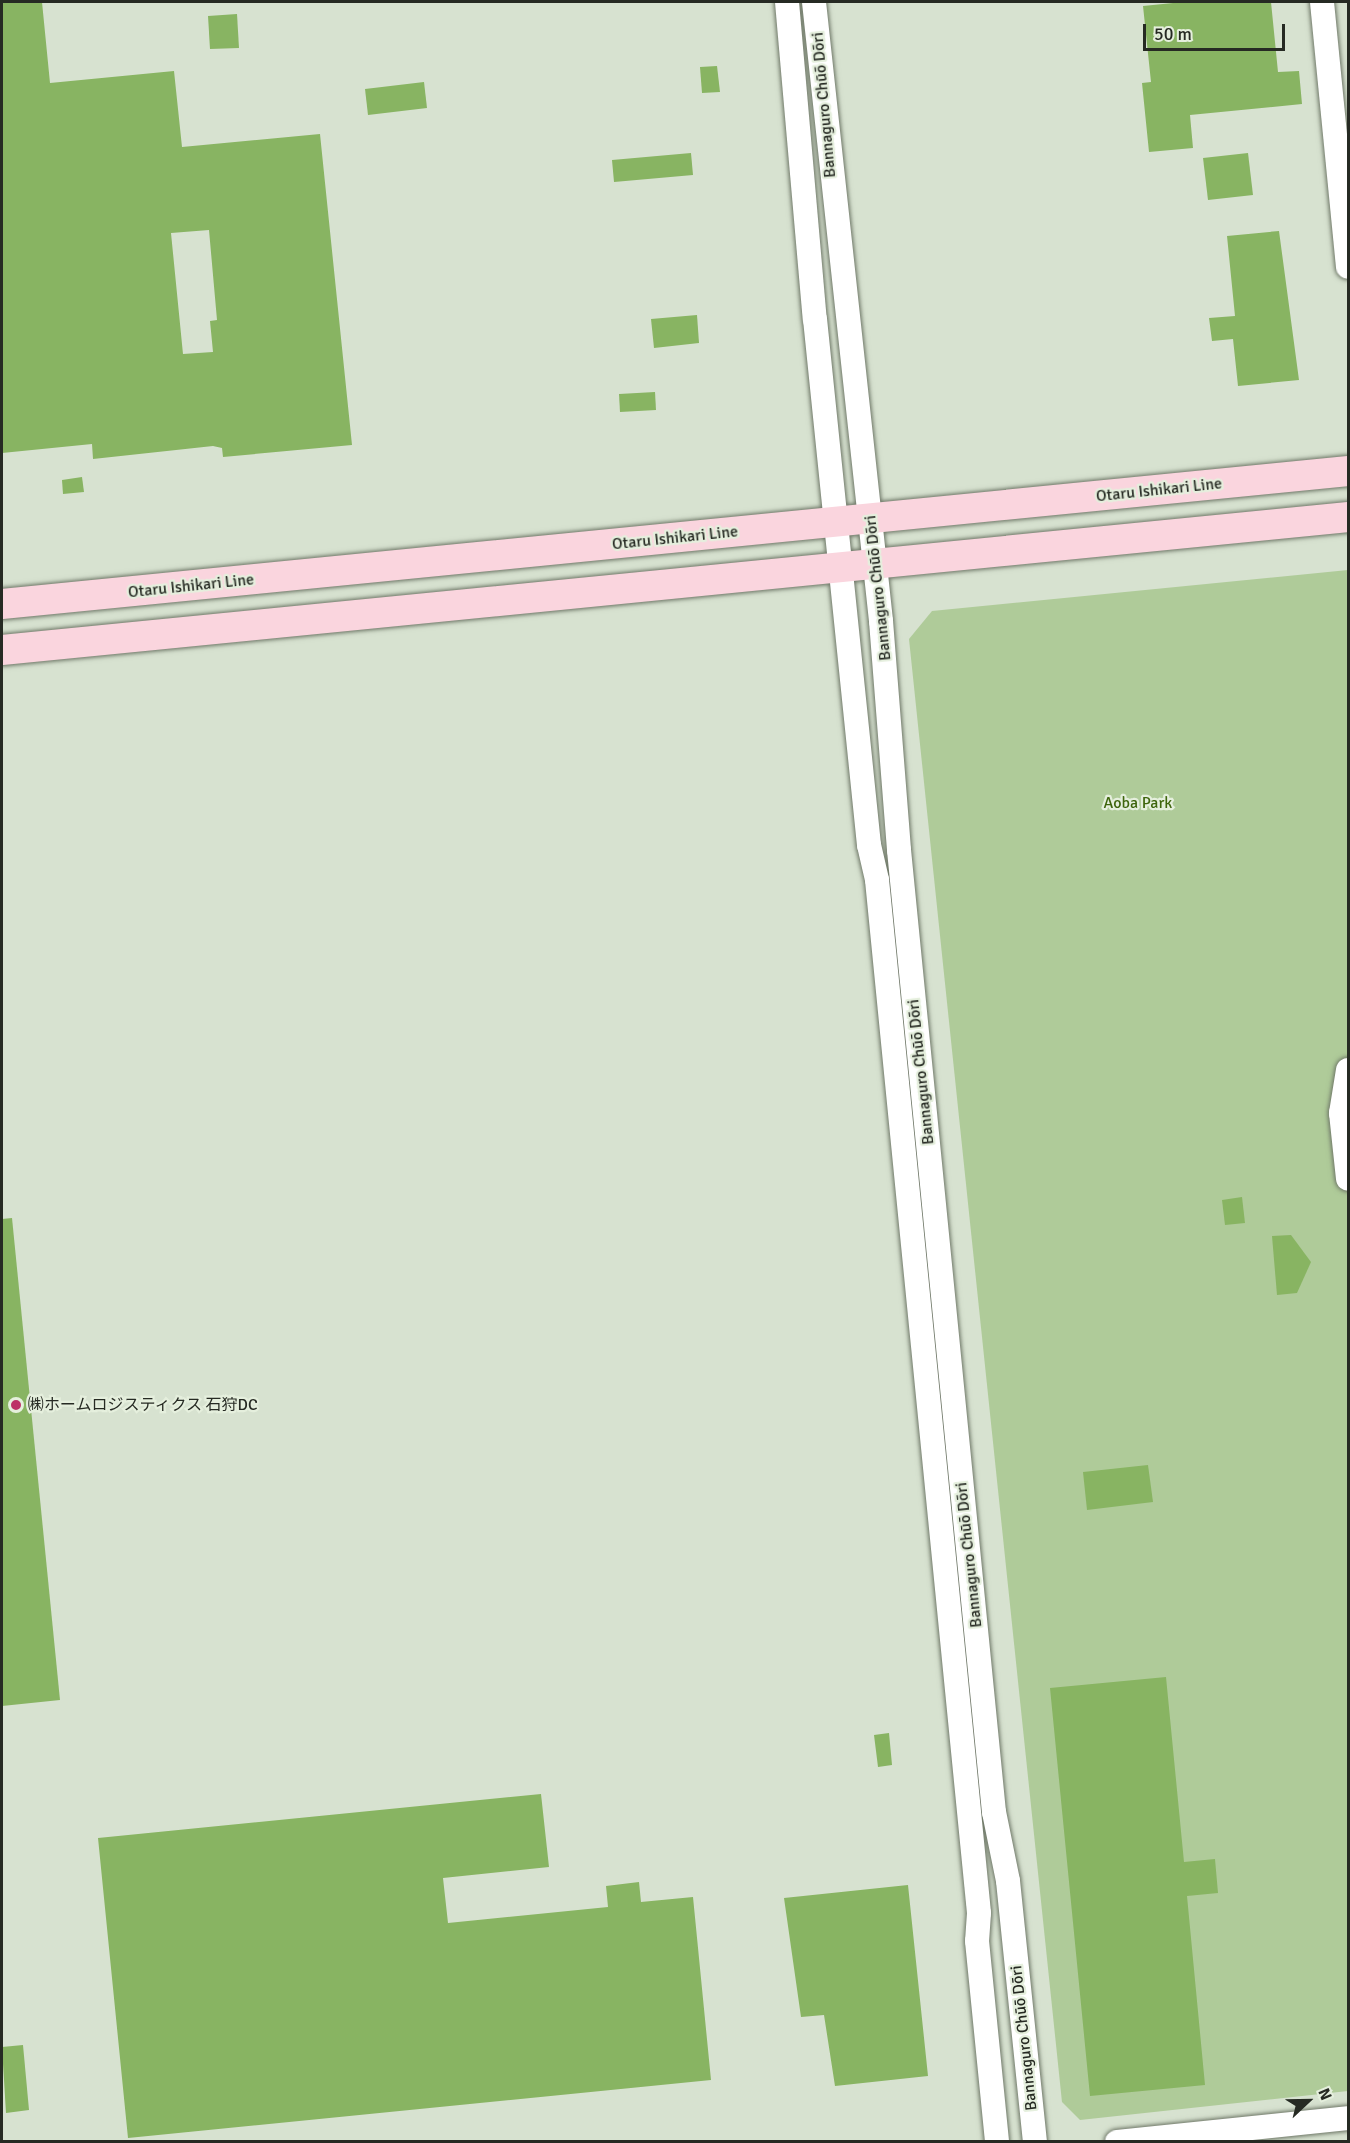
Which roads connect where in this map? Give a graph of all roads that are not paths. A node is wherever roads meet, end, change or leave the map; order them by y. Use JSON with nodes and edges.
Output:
{"nodes":[{"id":1,"x":787,"y":2,"type":"edge"},
{"id":2,"x":814,"y":2,"type":"edge"},
{"id":3,"x":1322,"y":2,"type":"edge"},
{"id":4,"x":1348,"y":267,"type":"edge"},
{"id":5,"x":1348,"y":471,"type":"edge"},
{"id":6,"x":1348,"y":517,"type":"edge"},
{"id":7,"x":871,"y":520,"type":"junction"},
{"id":8,"x":836,"y":522,"type":"junction"},
{"id":9,"x":876,"y":564,"type":"junction"},
{"id":10,"x":840,"y":567,"type":"junction"},
{"id":11,"x":2,"y":604,"type":"edge"},
{"id":12,"x":2,"y":650,"type":"edge"},
{"id":13,"x":1348,"y":1070,"type":"edge"},
{"id":14,"x":1348,"y":1179,"type":"edge"},
{"id":15,"x":1348,"y":2118,"type":"edge"},
{"id":16,"x":997,"y":2142,"type":"edge"},
{"id":17,"x":1035,"y":2142,"type":"edge"},
{"id":18,"x":1117,"y":2142,"type":"edge"}],
"edges":[{"from":1,"to":8,"type":"street","name":"Bannaguro Chūō Dōri"},
{"from":2,"to":7,"type":"street","name":"Bannaguro Chūō Dōri"},
{"from":3,"to":4,"type":"street"},
{"from":5,"to":7,"type":"main road","name":"Otaru Ishikari Line"},
{"from":6,"to":9,"type":"main road"},
{"from":7,"to":8,"type":"main road","name":"Otaru Ishikari Line"},
{"from":7,"to":9,"type":"street","name":"Bannaguro Chūō Dōri"},
{"from":8,"to":10,"type":"street","name":"Bannaguro Chūō Dōri"},
{"from":8,"to":11,"type":"main road","name":"Otaru Ishikari Line"},
{"from":9,"to":10,"type":"main road"},
{"from":9,"to":17,"type":"street","name":"Bannaguro Chūō Dōri"},
{"from":10,"to":12,"type":"main road"},
{"from":10,"to":16,"type":"street","name":"Bannaguro Chūō Dōri"},
{"from":13,"to":14,"type":"street"},
{"from":15,"to":18,"type":"street"}]}
